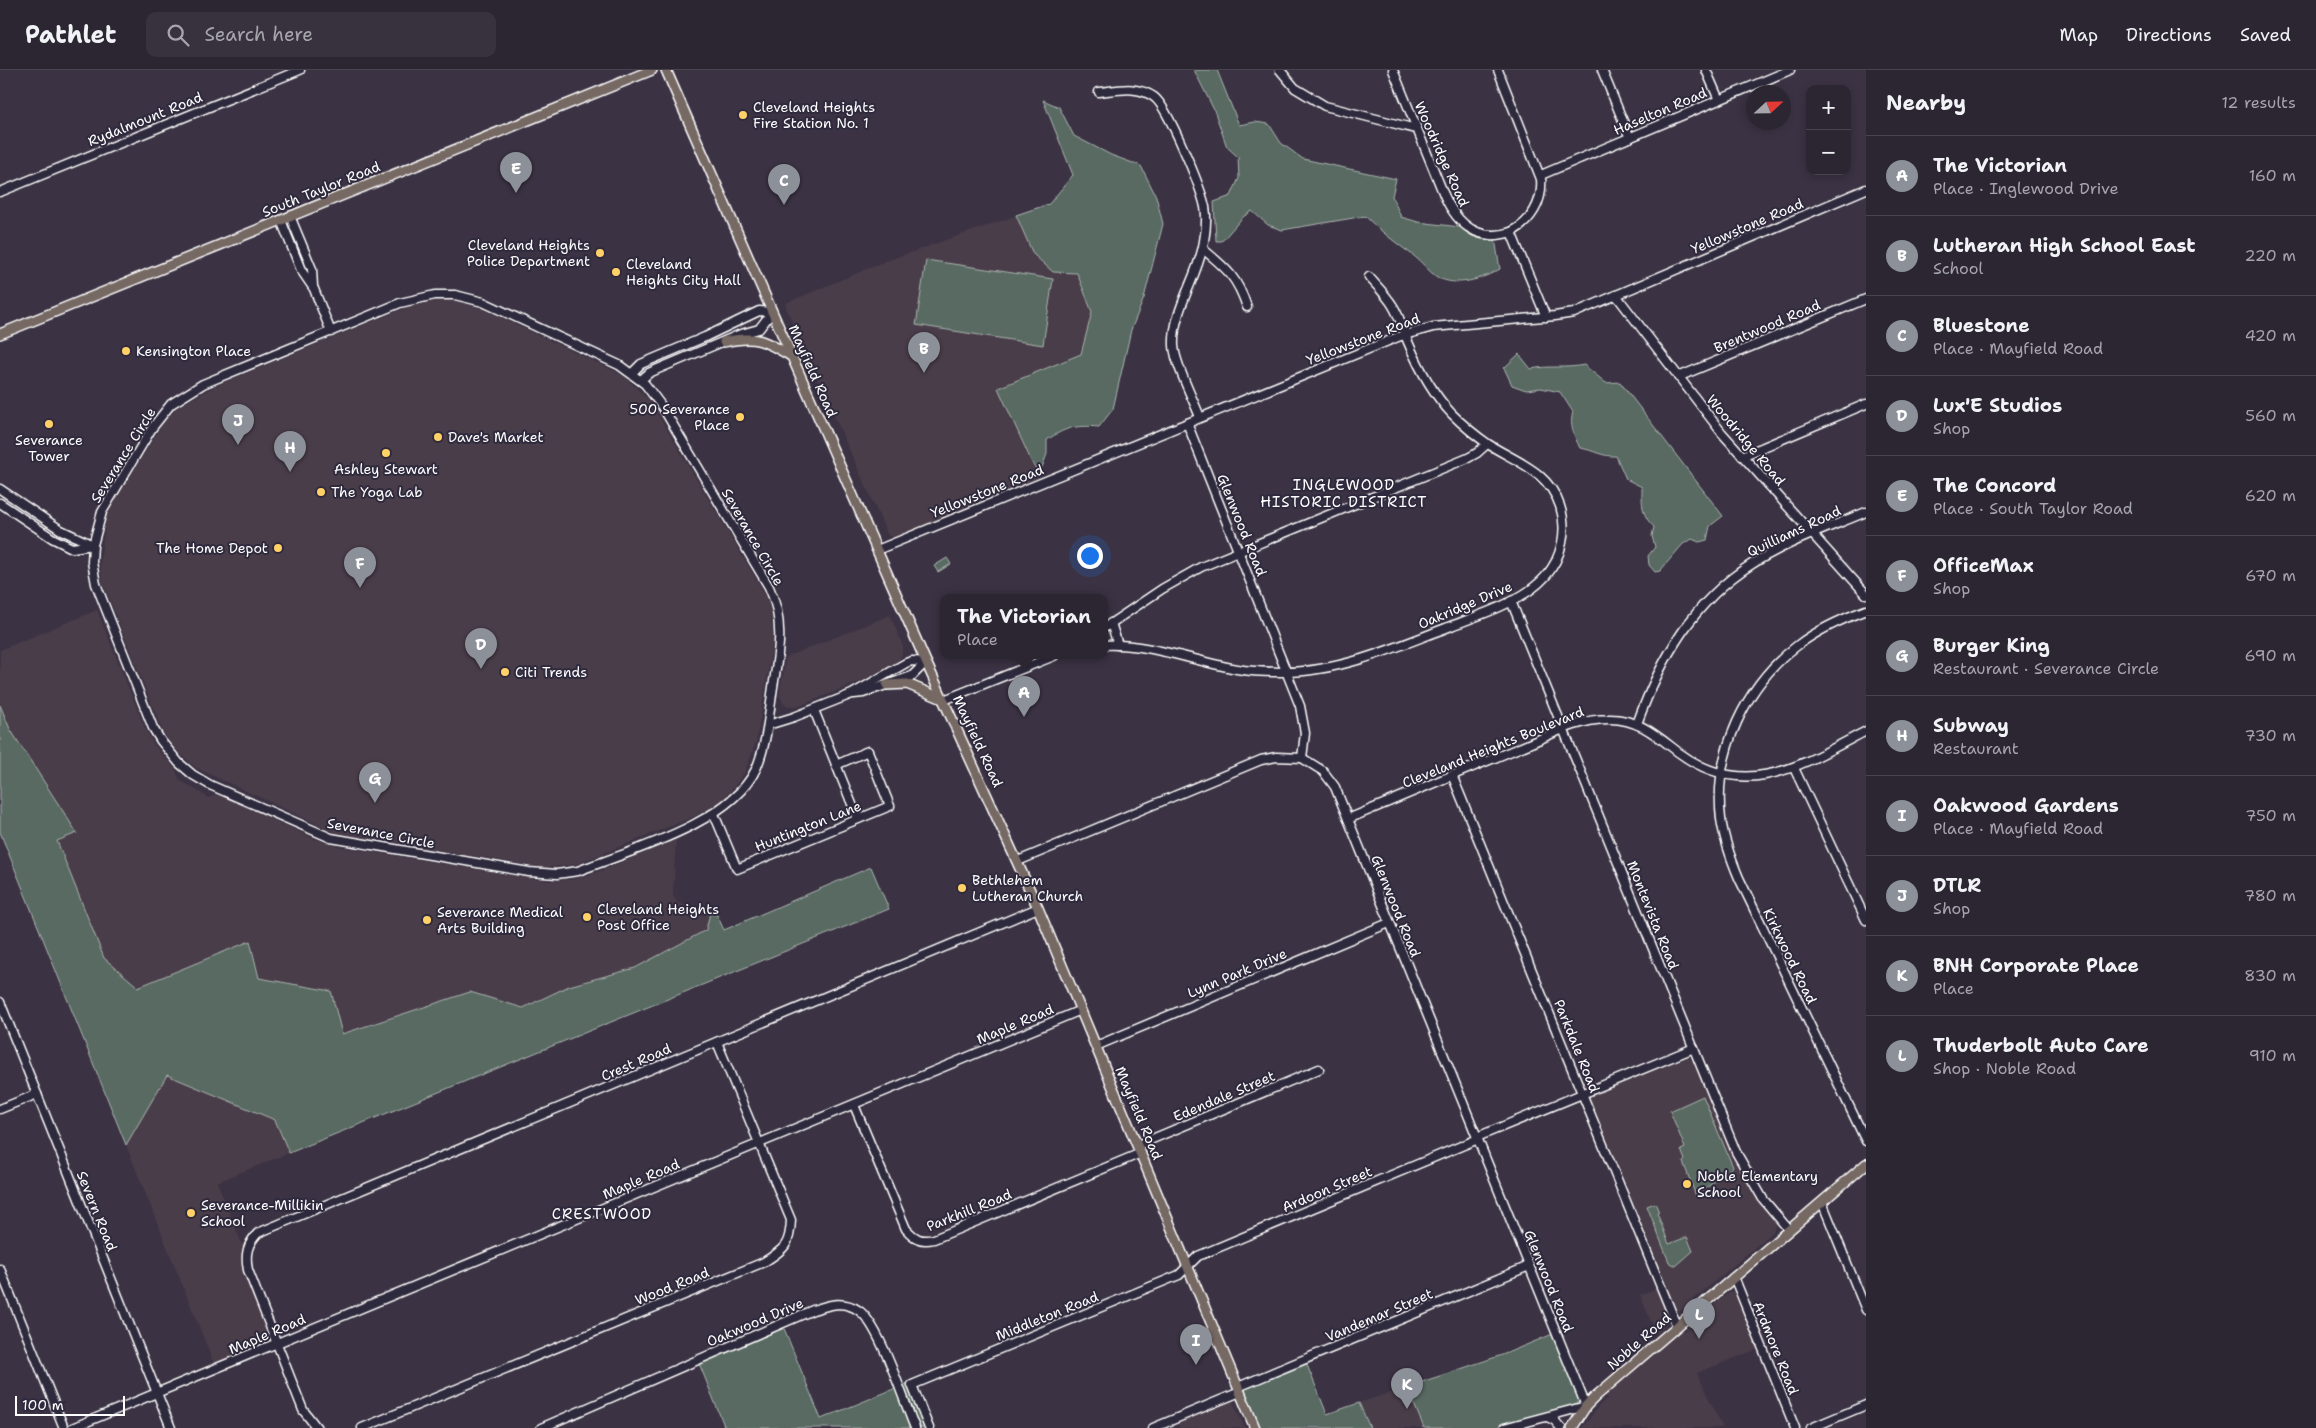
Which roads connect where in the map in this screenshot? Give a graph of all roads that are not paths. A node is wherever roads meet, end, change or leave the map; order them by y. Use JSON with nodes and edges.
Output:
{"nodes":[{"id":1,"x":300,"y":70,"type":"edge"},
{"id":2,"x":652,"y":70,"type":"edge"},
{"id":3,"x":666,"y":70,"type":"edge"},
{"id":4,"x":1280,"y":70,"type":"edge"},
{"id":5,"x":1393,"y":70,"type":"edge"},
{"id":6,"x":1498,"y":70,"type":"edge"},
{"id":7,"x":1602,"y":70,"type":"edge"},
{"id":8,"x":1706,"y":70,"type":"edge"},
{"id":9,"x":1790,"y":70,"type":"edge"},
{"id":10,"x":1099,"y":92,"type":"dead end"},
{"id":11,"x":1719,"y":100,"type":"junction"},
{"id":12,"x":1416,"y":128,"type":"junction"},
{"id":13,"x":1630,"y":138,"type":"junction"},
{"id":14,"x":1540,"y":175,"type":"junction"},
{"id":15,"x":1866,"y":190,"type":"edge"},
{"id":16,"x":0,"y":192,"type":"edge"},
{"id":17,"x":290,"y":216,"type":"junction"},
{"id":18,"x":281,"y":220,"type":"junction"},
{"id":19,"x":1511,"y":232,"type":"junction"},
{"id":20,"x":1202,"y":249,"type":"junction"},
{"id":21,"x":1369,"y":277,"type":"dead end"},
{"id":22,"x":314,"y":289,"type":"junction"},
{"id":23,"x":1616,"y":295,"type":"junction"},
{"id":24,"x":1866,"y":299,"type":"edge"},
{"id":25,"x":1247,"y":307,"type":"dead end"},
{"id":26,"x":772,"y":312,"type":"junction"},
{"id":27,"x":1546,"y":317,"type":"junction"},
{"id":28,"x":331,"y":332,"type":"junction"},
{"id":29,"x":0,"y":334,"type":"edge"},
{"id":30,"x":1405,"y":334,"type":"junction"},
{"id":31,"x":695,"y":342,"type":"junction"},
{"id":32,"x":724,"y":342,"type":"junction"},
{"id":33,"x":699,"y":352,"type":"junction"},
{"id":34,"x":791,"y":356,"type":"junction"},
{"id":35,"x":632,"y":373,"type":"junction"},
{"id":36,"x":1678,"y":377,"type":"junction"},
{"id":37,"x":641,"y":380,"type":"junction"},
{"id":38,"x":1866,"y":404,"type":"edge"},
{"id":39,"x":1200,"y":417,"type":"junction"},
{"id":40,"x":1187,"y":423,"type":"junction"},
{"id":41,"x":1487,"y":444,"type":"junction"},
{"id":42,"x":1742,"y":456,"type":"junction"},
{"id":43,"x":0,"y":490,"type":"edge"},
{"id":44,"x":0,"y":503,"type":"edge"},
{"id":45,"x":1866,"y":512,"type":"edge"},
{"id":46,"x":1812,"y":534,"type":"junction"},
{"id":47,"x":93,"y":545,"type":"junction"},
{"id":48,"x":877,"y":550,"type":"junction"},
{"id":49,"x":1238,"y":551,"type":"junction"},
{"id":50,"x":1866,"y":594,"type":"edge"},
{"id":51,"x":1511,"y":601,"type":"junction"},
{"id":52,"x":1866,"y":610,"type":"edge"},
{"id":53,"x":1111,"y":623,"type":"junction"},
{"id":54,"x":1108,"y":625,"type":"edge"},
{"id":55,"x":1108,"y":645,"type":"edge"},
{"id":56,"x":1118,"y":645,"type":"junction"},
{"id":57,"x":1046,"y":659,"type":"edge"},
{"id":58,"x":926,"y":662,"type":"junction"},
{"id":59,"x":1287,"y":672,"type":"junction"},
{"id":60,"x":887,"y":685,"type":"junction"},
{"id":61,"x":852,"y":694,"type":"junction"},
{"id":62,"x":944,"y":700,"type":"junction"},
{"id":63,"x":814,"y":710,"type":"junction"},
{"id":64,"x":1637,"y":724,"type":"junction"},
{"id":65,"x":768,"y":725,"type":"junction"},
{"id":66,"x":1564,"y":730,"type":"junction"},
{"id":67,"x":1866,"y":731,"type":"edge"},
{"id":68,"x":1302,"y":758,"type":"junction"},
{"id":69,"x":836,"y":764,"type":"junction"},
{"id":70,"x":1794,"y":768,"type":"junction"},
{"id":71,"x":1722,"y":773,"type":"junction"},
{"id":72,"x":1452,"y":775,"type":"junction"},
{"id":73,"x":714,"y":814,"type":"junction"},
{"id":74,"x":858,"y":819,"type":"junction"},
{"id":75,"x":1348,"y":820,"type":"junction"},
{"id":76,"x":1018,"y":861,"type":"junction"},
{"id":77,"x":1038,"y":908,"type":"junction"},
{"id":78,"x":1866,"y":918,"type":"edge"},
{"id":79,"x":1389,"y":923,"type":"junction"},
{"id":80,"x":0,"y":1002,"type":"edge"},
{"id":81,"x":1081,"y":1010,"type":"junction"},
{"id":82,"x":717,"y":1042,"type":"junction"},
{"id":83,"x":1096,"y":1046,"type":"junction"},
{"id":84,"x":1694,"y":1048,"type":"junction"},
{"id":85,"x":1319,"y":1070,"type":"dead end"},
{"id":86,"x":37,"y":1094,"type":"junction"},
{"id":87,"x":1583,"y":1094,"type":"junction"},
{"id":88,"x":854,"y":1105,"type":"junction"},
{"id":89,"x":0,"y":1109,"type":"edge"},
{"id":90,"x":1477,"y":1138,"type":"junction"},
{"id":91,"x":1866,"y":1141,"type":"edge"},
{"id":92,"x":758,"y":1143,"type":"junction"},
{"id":93,"x":1140,"y":1149,"type":"junction"},
{"id":94,"x":1866,"y":1164,"type":"edge"},
{"id":95,"x":1822,"y":1202,"type":"junction"},
{"id":96,"x":1789,"y":1230,"type":"junction"},
{"id":97,"x":1188,"y":1266,"type":"junction"},
{"id":98,"x":1529,"y":1266,"type":"junction"},
{"id":99,"x":0,"y":1269,"type":"edge"},
{"id":100,"x":1734,"y":1277,"type":"junction"},
{"id":101,"x":1866,"y":1310,"type":"edge"},
{"id":102,"x":1677,"y":1326,"type":"junction"},
{"id":103,"x":277,"y":1343,"type":"junction"},
{"id":104,"x":1239,"y":1390,"type":"junction"},
{"id":105,"x":157,"y":1393,"type":"junction"},
{"id":106,"x":1586,"y":1406,"type":"junction"},
{"id":107,"x":1866,"y":1406,"type":"edge"},
{"id":108,"x":1547,"y":1417,"type":"junction"},
{"id":109,"x":64,"y":1428,"type":"edge"},
{"id":110,"x":72,"y":1428,"type":"edge"},
{"id":111,"x":171,"y":1428,"type":"edge"},
{"id":112,"x":317,"y":1428,"type":"edge"},
{"id":113,"x":362,"y":1428,"type":"edge"},
{"id":114,"x":541,"y":1428,"type":"edge"},
{"id":115,"x":915,"y":1428,"type":"edge"},
{"id":116,"x":929,"y":1428,"type":"edge"},
{"id":117,"x":1153,"y":1428,"type":"edge"},
{"id":118,"x":1255,"y":1428,"type":"edge"},
{"id":119,"x":1504,"y":1428,"type":"edge"},
{"id":120,"x":1561,"y":1428,"type":"edge"},
{"id":121,"x":1572,"y":1428,"type":"edge"},
{"id":122,"x":1794,"y":1428,"type":"edge"},
{"id":123,"x":1811,"y":1428,"type":"edge"}],
"edges":[{"from":1,"to":16,"type":"street","name":"Rydalmount Road"},
{"from":2,"to":17,"type":"main road","name":"South Taylor Road"},
{"from":3,"to":26,"type":"main road","name":"Mayfield Road"},
{"from":4,"to":12,"type":"street"},
{"from":5,"to":12,"type":"street","name":"Woodridge Road"},
{"from":6,"to":14,"type":"street"},
{"from":7,"to":13,"type":"street"},
{"from":8,"to":11,"type":"street"},
{"from":9,"to":11,"type":"street","name":"Haselton Road"},
{"from":10,"to":20,"type":"street"},
{"from":11,"to":13,"type":"street","name":"Haselton Road"},
{"from":12,"to":19,"type":"street","name":"Woodridge Road"},
{"from":13,"to":14,"type":"street","name":"Haselton Road"},
{"from":14,"to":19,"type":"street"},
{"from":15,"to":23,"type":"street","name":"Yellowstone Road"},
{"from":17,"to":18,"type":"main road","name":"South Taylor Road"},
{"from":17,"to":22,"type":"street"},
{"from":18,"to":22,"type":"street"},
{"from":18,"to":29,"type":"main road","name":"South Taylor Road"},
{"from":19,"to":27,"type":"street"},
{"from":20,"to":25,"type":"street"},
{"from":20,"to":39,"type":"street"},
{"from":21,"to":30,"type":"street","name":"Oakridge Drive"},
{"from":22,"to":28,"type":"street"},
{"from":23,"to":27,"type":"street","name":"Yellowstone Road"},
{"from":23,"to":36,"type":"street","name":"Woodridge Road"},
{"from":24,"to":36,"type":"street","name":"Brentwood Road"},
{"from":26,"to":31,"type":"street"},
{"from":26,"to":32,"type":"street"},
{"from":26,"to":34,"type":"main road","name":"Mayfield Road"},
{"from":27,"to":30,"type":"street","name":"Yellowstone Road"},
{"from":28,"to":35,"type":"street","name":"Severance Circle"},
{"from":28,"to":47,"type":"street","name":"Severance Circle"},
{"from":30,"to":39,"type":"street","name":"Yellowstone Road"},
{"from":30,"to":41,"type":"street","name":"Oakridge Drive"},
{"from":31,"to":33,"type":"street"},
{"from":31,"to":35,"type":"street"},
{"from":32,"to":33,"type":"street"},
{"from":32,"to":34,"type":"main road"},
{"from":33,"to":37,"type":"street"},
{"from":34,"to":48,"type":"main road","name":"Mayfield Road"},
{"from":35,"to":37,"type":"street","name":"Severance Circle"},
{"from":36,"to":42,"type":"street","name":"Woodridge Road"},
{"from":37,"to":65,"type":"street","name":"Severance Circle"},
{"from":38,"to":42,"type":"street"},
{"from":39,"to":40,"type":"street","name":"Yellowstone Road"},
{"from":40,"to":48,"type":"street","name":"Yellowstone Road"},
{"from":40,"to":49,"type":"street","name":"Glenwood Road"},
{"from":41,"to":49,"type":"street"},
{"from":41,"to":51,"type":"street","name":"Oakridge Drive"},
{"from":42,"to":46,"type":"street","name":"Woodridge Road"},
{"from":43,"to":47,"type":"street"},
{"from":44,"to":47,"type":"street"},
{"from":45,"to":46,"type":"street","name":"Quilliams Road"},
{"from":46,"to":50,"type":"street","name":"Woodridge Road"},
{"from":46,"to":64,"type":"street","name":"Quilliams Road"},
{"from":47,"to":73,"type":"street","name":"Severance Circle"},
{"from":48,"to":58,"type":"main road","name":"Mayfield Road"},
{"from":49,"to":53,"type":"street"},
{"from":49,"to":59,"type":"street","name":"Glenwood Road"},
{"from":51,"to":59,"type":"street","name":"Oakridge Drive"},
{"from":51,"to":66,"type":"street","name":"Montevista Road"},
{"from":52,"to":71,"type":"street","name":"Kirkwood Road"},
{"from":53,"to":54,"type":"street"},
{"from":53,"to":56,"type":"street"},
{"from":55,"to":56,"type":"street","name":"Oakridge Drive"},
{"from":56,"to":59,"type":"street","name":"Oakridge Drive"},
{"from":57,"to":62,"type":"street"},
{"from":58,"to":60,"type":"street"},
{"from":58,"to":61,"type":"street"},
{"from":58,"to":62,"type":"main road","name":"Mayfield Road"},
{"from":59,"to":68,"type":"street","name":"Glenwood Road"},
{"from":60,"to":61,"type":"street"},
{"from":60,"to":62,"type":"main road"},
{"from":61,"to":63,"type":"street"},
{"from":62,"to":76,"type":"main road","name":"Mayfield Road"},
{"from":63,"to":65,"type":"street"},
{"from":63,"to":69,"type":"street"},
{"from":64,"to":66,"type":"street","name":"Cleveland Heights Boulevard"},
{"from":64,"to":71,"type":"street","name":"Cleveland Heights Boulevard"},
{"from":65,"to":73,"type":"street","name":"Severance Circle"},
{"from":66,"to":72,"type":"street","name":"Cleveland Heights Boulevard"},
{"from":66,"to":84,"type":"street","name":"Montevista Road"},
{"from":67,"to":70,"type":"street","name":"Cleveland Heights Boulevard"},
{"from":68,"to":75,"type":"street","name":"Glenwood Road"},
{"from":68,"to":76,"type":"street"},
{"from":69,"to":74,"type":"street"},
{"from":69,"to":74,"type":"street","name":"Huntington Lane"},
{"from":70,"to":71,"type":"street","name":"Cleveland Heights Boulevard"},
{"from":70,"to":78,"type":"street"},
{"from":71,"to":91,"type":"street","name":"Kirkwood Road"},
{"from":72,"to":75,"type":"street","name":"Cleveland Heights Boulevard"},
{"from":72,"to":87,"type":"street","name":"Parkdale Road"},
{"from":73,"to":74,"type":"street","name":"Huntington Lane"},
{"from":75,"to":79,"type":"street","name":"Glenwood Road"},
{"from":76,"to":77,"type":"main road","name":"Mayfield Road"},
{"from":77,"to":81,"type":"main road","name":"Mayfield Road"},
{"from":77,"to":82,"type":"street","name":"Crest Road"},
{"from":79,"to":83,"type":"street","name":"Lynn Park Drive"},
{"from":79,"to":90,"type":"street","name":"Glenwood Road"},
{"from":80,"to":86,"type":"street","name":"Severn Road"},
{"from":81,"to":83,"type":"main road","name":"Mayfield Road"},
{"from":81,"to":88,"type":"street","name":"Maple Road"},
{"from":82,"to":92,"type":"street","name":"Wood Road"},
{"from":82,"to":103,"type":"street","name":"Crest Road"},
{"from":83,"to":93,"type":"main road","name":"Mayfield Road"},
{"from":84,"to":87,"type":"street","name":"Ardoon Street"},
{"from":84,"to":96,"type":"street","name":"Montevista Road"},
{"from":85,"to":93,"type":"street","name":"Edendale Street"},
{"from":86,"to":89,"type":"street"},
{"from":86,"to":105,"type":"street","name":"Severn Road"},
{"from":87,"to":90,"type":"street","name":"Ardoon Street"},
{"from":87,"to":102,"type":"street","name":"Parkdale Road"},
{"from":88,"to":92,"type":"street","name":"Maple Road"},
{"from":88,"to":93,"type":"street","name":"Parkhill Road"},
{"from":90,"to":97,"type":"street","name":"Ardoon Street"},
{"from":90,"to":98,"type":"street","name":"Glenwood Road"},
{"from":92,"to":103,"type":"street","name":"Maple Road"},
{"from":92,"to":113,"type":"street","name":"Wood Road"},
{"from":93,"to":97,"type":"main road","name":"Mayfield Road"},
{"from":94,"to":95,"type":"main road","name":"Noble Road"},
{"from":95,"to":96,"type":"main road","name":"Noble Road"},
{"from":95,"to":101,"type":"street"},
{"from":96,"to":100,"type":"main road","name":"Noble Road"},
{"from":97,"to":104,"type":"main road","name":"Mayfield Road"},
{"from":97,"to":116,"type":"street","name":"Middleton Road"},
{"from":98,"to":104,"type":"street","name":"Vandemar Street"},
{"from":98,"to":106,"type":"street","name":"Glenwood Road"},
{"from":99,"to":109,"type":"street"},
{"from":100,"to":102,"type":"main road","name":"Noble Road"},
{"from":100,"to":122,"type":"street","name":"Ardmore Road"},
{"from":102,"to":106,"type":"main road","name":"Noble Road"},
{"from":103,"to":105,"type":"street","name":"Maple Road"},
{"from":103,"to":112,"type":"street"},
{"from":104,"to":117,"type":"street","name":"Vandemar Street"},
{"from":104,"to":118,"type":"main road","name":"Mayfield Road"},
{"from":105,"to":110,"type":"street","name":"Maple Road"},
{"from":105,"to":111,"type":"street","name":"Severn Road"},
{"from":106,"to":108,"type":"street","name":"Noble Road"},
{"from":106,"to":121,"type":"main road"},
{"from":107,"to":123,"type":"street"},
{"from":108,"to":119,"type":"street","name":"Noble Road"},
{"from":108,"to":120,"type":"street"},
{"from":114,"to":115,"type":"street","name":"Oakwood Drive"}]}
